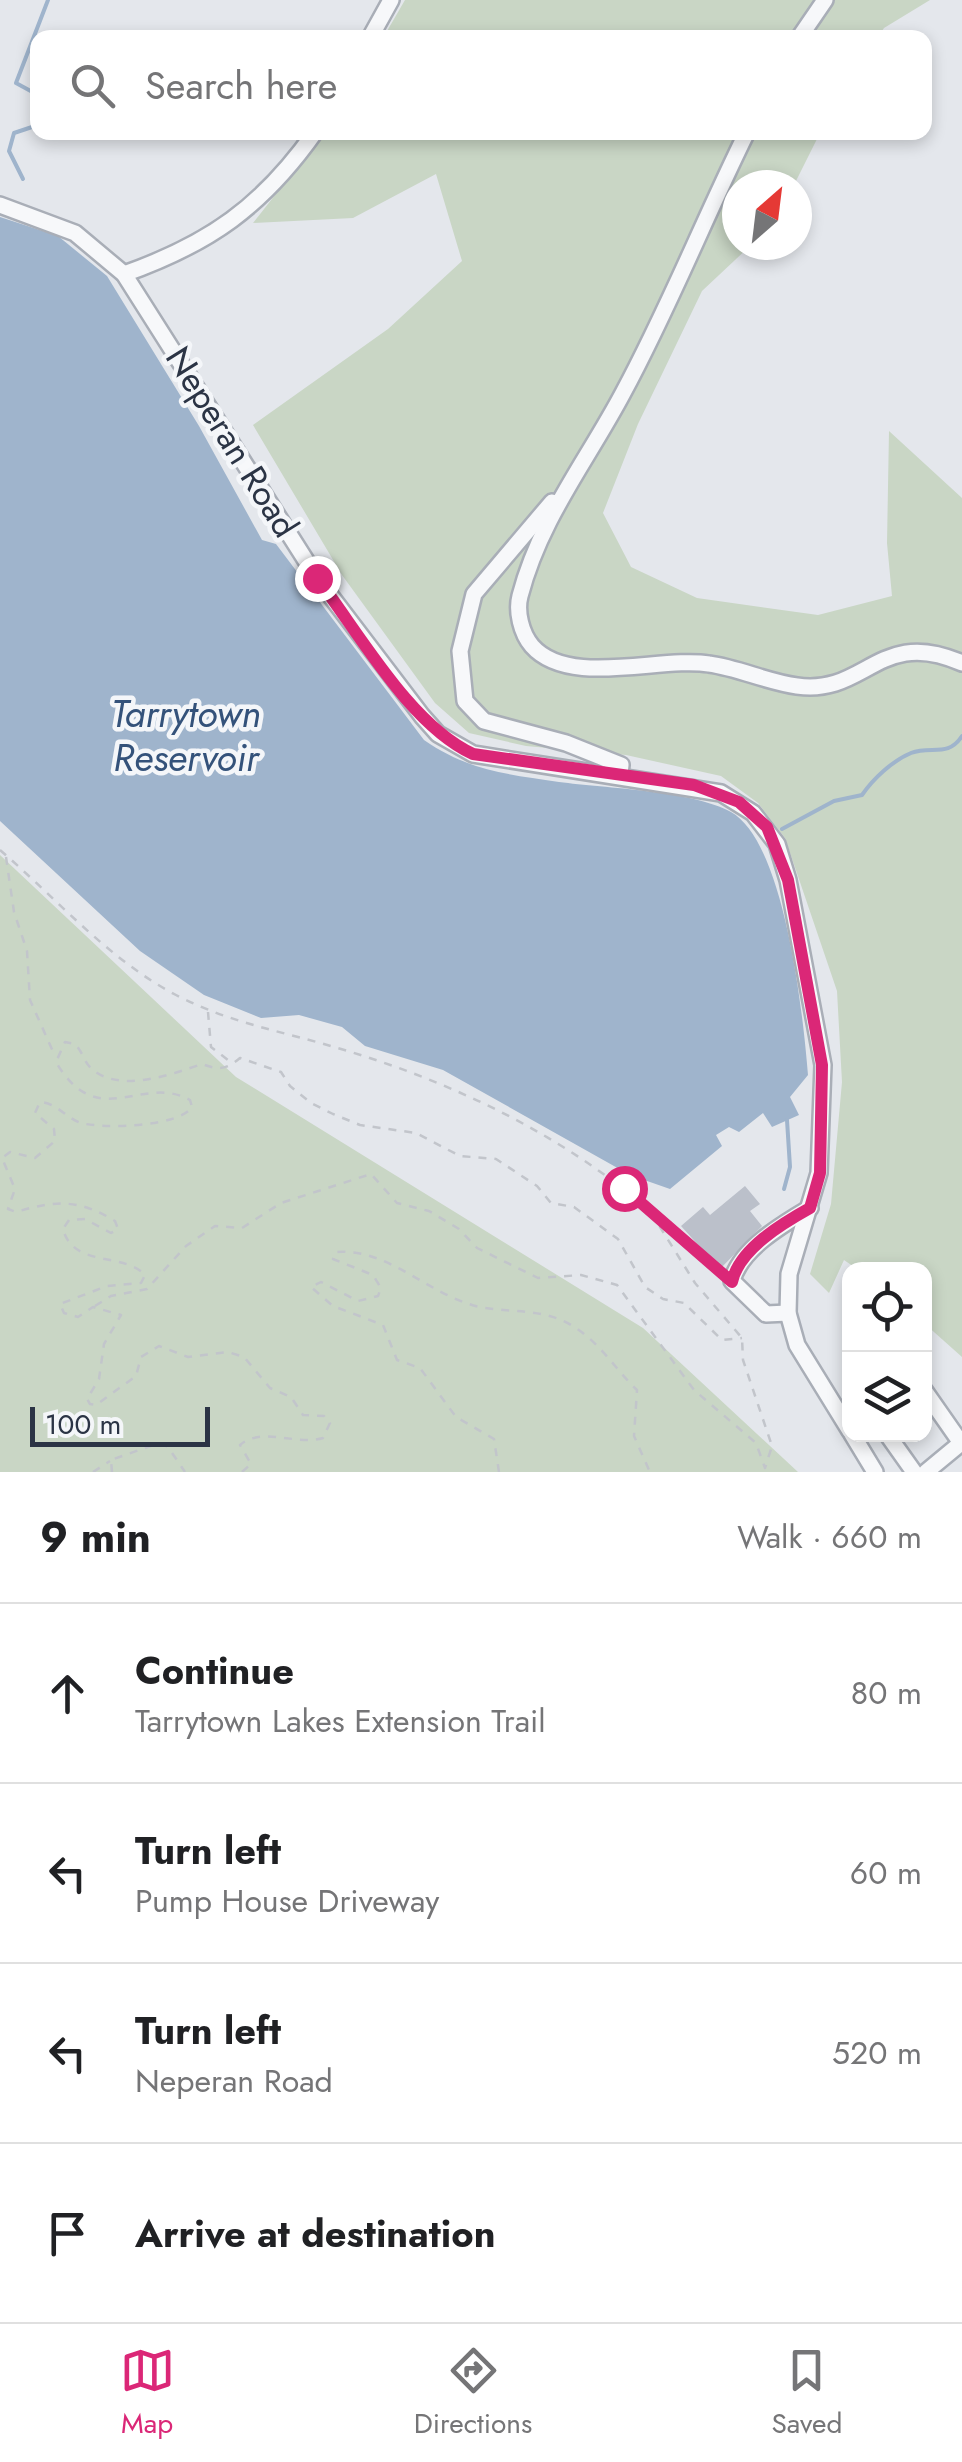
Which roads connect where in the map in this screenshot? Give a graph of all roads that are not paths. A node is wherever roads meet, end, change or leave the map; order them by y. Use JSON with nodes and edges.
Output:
{"nodes":[{"id":1,"x":391,"y":0,"type":"edge"},
{"id":2,"x":825,"y":0,"type":"edge"},
{"id":3,"x":374,"y":30,"type":"edge"},
{"id":4,"x":805,"y":30,"type":"edge"},
{"id":5,"x":308,"y":140,"type":"edge"},
{"id":6,"x":743,"y":140,"type":"edge"},
{"id":7,"x":0,"y":205,"type":"edge"},
{"id":8,"x":124,"y":274,"type":"junction"},
{"id":9,"x":561,"y":492,"type":"junction"},
{"id":10,"x":962,"y":663,"type":"edge"},
{"id":11,"x":620,"y":774,"type":"junction"},
{"id":12,"x":810,"y":1208,"type":"junction"},
{"id":13,"x":788,"y":1314,"type":"junction"},
{"id":14,"x":932,"y":1401,"type":"edge"},
{"id":15,"x":842,"y":1416,"type":"edge"},
{"id":16,"x":858,"y":1442,"type":"edge"},
{"id":17,"x":892,"y":1442,"type":"edge"},
{"id":18,"x":875,"y":1472,"type":"edge"},
{"id":19,"x":914,"y":1472,"type":"edge"},
{"id":20,"x":926,"y":1472,"type":"edge"}],
"edges":[{"from":1,"to":3,"type":"street"},
{"from":2,"to":4,"type":"street"},
{"from":5,"to":8,"type":"street"},
{"from":6,"to":9,"type":"street"},
{"from":7,"to":8,"type":"street","name":"Neperan Road"},
{"from":8,"to":11,"type":"street","name":"Neperan Road"},
{"from":9,"to":10,"type":"street"},
{"from":9,"to":11,"type":"street"},
{"from":11,"to":12,"type":"street","name":"Neperan Road"},
{"from":12,"to":13,"type":"street","name":"Neperan Road"},
{"from":12,"to":13,"type":"street"},
{"from":13,"to":15,"type":"street","name":"Neperan Road"},
{"from":14,"to":20,"type":"street"},
{"from":16,"to":18,"type":"street","name":"Neperan Road"},
{"from":17,"to":19,"type":"street"}]}
